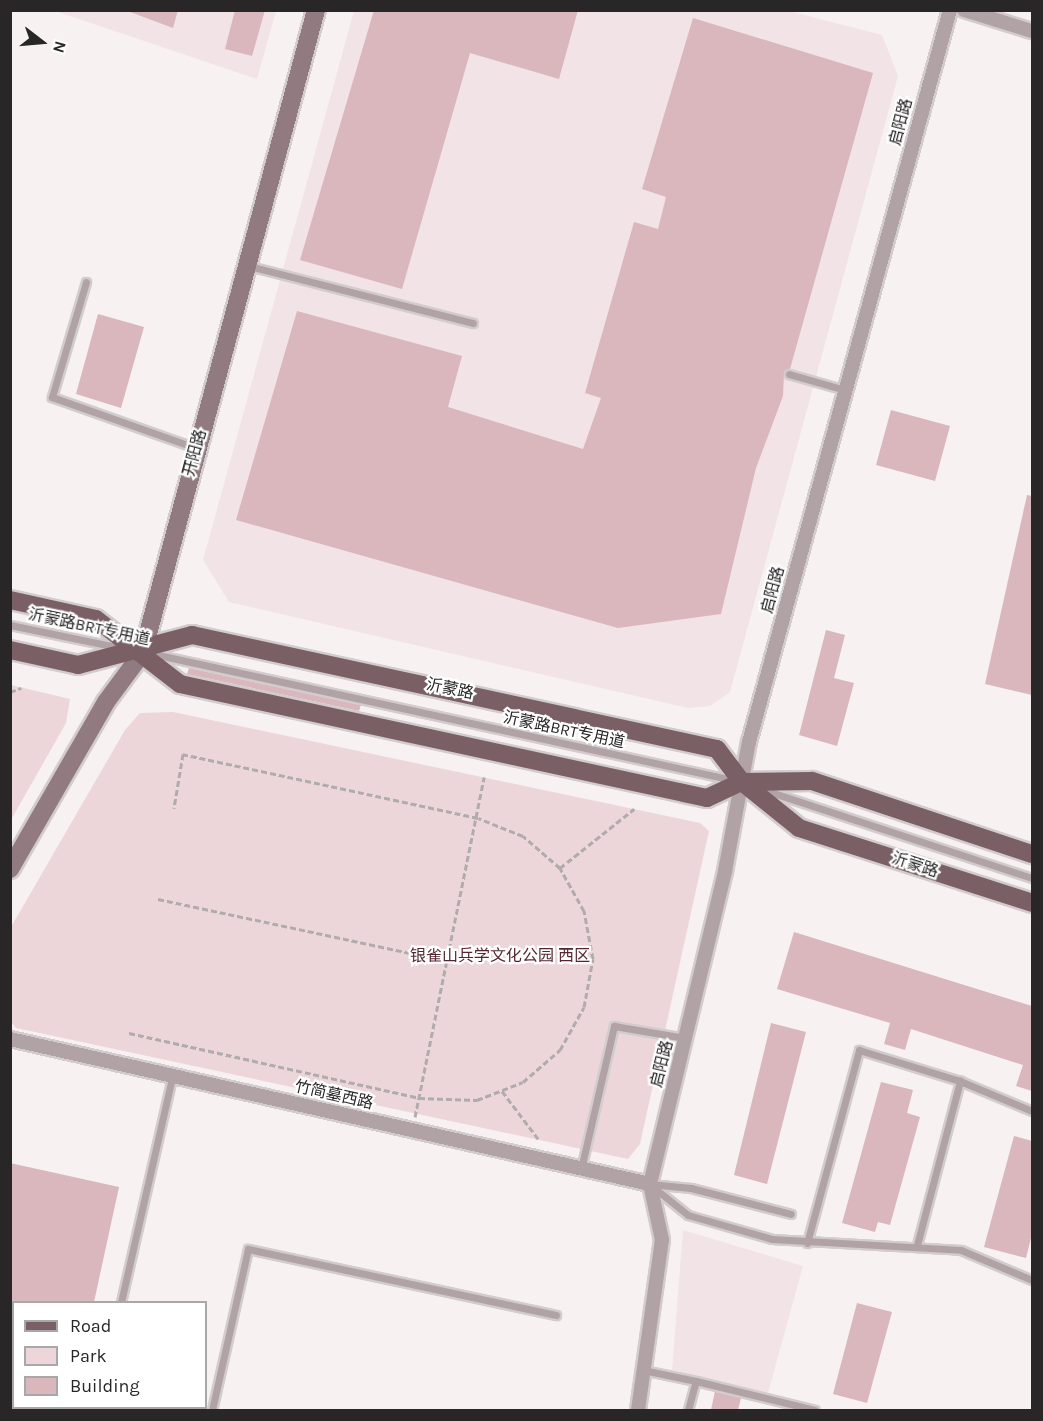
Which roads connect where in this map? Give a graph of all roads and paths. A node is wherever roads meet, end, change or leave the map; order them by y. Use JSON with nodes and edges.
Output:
{"nodes":[{"id":1,"x":316,"y":10,"type":"edge"},
{"id":2,"x":950,"y":10,"type":"edge"},
{"id":3,"x":964,"y":10,"type":"edge"},
{"id":4,"x":1032,"y":31,"type":"edge"},
{"id":5,"x":246,"y":265,"type":"junction"},
{"id":6,"x":86,"y":282,"type":"dead end"},
{"id":7,"x":472,"y":323,"type":"dead end"},
{"id":8,"x":789,"y":374,"type":"dead end"},
{"id":9,"x":845,"y":390,"type":"junction"},
{"id":10,"x":196,"y":448,"type":"junction"},
{"id":11,"x":10,"y":600,"type":"edge"},
{"id":12,"x":10,"y":625,"type":"edge"},
{"id":13,"x":10,"y":650,"type":"edge"},
{"id":14,"x":143,"y":652,"type":"junction"},
{"id":15,"x":21,"y":688,"type":"dead end"},
{"id":16,"x":10,"y":692,"type":"edge"},
{"id":17,"x":484,"y":777,"type":"dead end"},
{"id":18,"x":742,"y":782,"type":"junction"},
{"id":19,"x":174,"y":808,"type":"dead end"},
{"id":20,"x":634,"y":809,"type":"dead end"},
{"id":21,"x":478,"y":818,"type":"junction"},
{"id":22,"x":1032,"y":854,"type":"edge"},
{"id":23,"x":10,"y":868,"type":"edge"},
{"id":24,"x":560,"y":868,"type":"junction"},
{"id":25,"x":1032,"y":878,"type":"edge"},
{"id":26,"x":158,"y":899,"type":"dead end"},
{"id":27,"x":1032,"y":903,"type":"edge"},
{"id":28,"x":448,"y":961,"type":"junction"},
{"id":29,"x":129,"y":1033,"type":"dead end"},
{"id":30,"x":685,"y":1038,"type":"junction"},
{"id":31,"x":10,"y":1039,"type":"edge"},
{"id":32,"x":173,"y":1074,"type":"junction"},
{"id":33,"x":960,"y":1080,"type":"junction"},
{"id":34,"x":502,"y":1091,"type":"junction"},
{"id":35,"x":419,"y":1098,"type":"junction"},
{"id":36,"x":1032,"y":1111,"type":"edge"},
{"id":37,"x":412,"y":1130,"type":"junction"},
{"id":38,"x":539,"y":1140,"type":"dead end"},
{"id":39,"x":581,"y":1168,"type":"junction"},
{"id":40,"x":650,"y":1184,"type":"junction"},
{"id":41,"x":791,"y":1214,"type":"dead end"},
{"id":42,"x":807,"y":1243,"type":"junction"},
{"id":43,"x":916,"y":1245,"type":"junction"},
{"id":44,"x":1032,"y":1280,"type":"edge"},
{"id":45,"x":121,"y":1301,"type":"edge"},
{"id":46,"x":556,"y":1315,"type":"dead end"},
{"id":47,"x":640,"y":1370,"type":"junction"},
{"id":48,"x":696,"y":1381,"type":"junction"},
{"id":49,"x":774,"y":1400,"type":"junction"},
{"id":50,"x":212,"y":1410,"type":"edge"},
{"id":51,"x":638,"y":1410,"type":"edge"},
{"id":52,"x":688,"y":1410,"type":"edge"},
{"id":53,"x":771,"y":1410,"type":"edge"},
{"id":54,"x":815,"y":1410,"type":"edge"}],
"edges":[{"from":1,"to":5,"type":"street","name":"开阳路"},
{"from":2,"to":9,"type":"street","name":"启阳路"},
{"from":3,"to":4,"type":"street"},
{"from":5,"to":7,"type":"lane"},
{"from":5,"to":10,"type":"street","name":"开阳路"},
{"from":6,"to":10,"type":"lane"},
{"from":8,"to":9,"type":"lane"},
{"from":9,"to":18,"type":"street","name":"启阳路"},
{"from":10,"to":14,"type":"street","name":"开阳路"},
{"from":11,"to":14,"type":"main road"},
{"from":12,"to":14,"type":"lane","name":"沂蒙路BRT专用道"},
{"from":13,"to":14,"type":"main road","name":"沂蒙路"},
{"from":14,"to":18,"type":"main road"},
{"from":14,"to":18,"type":"main road","name":"沂蒙路"},
{"from":14,"to":23,"type":"street","name":"开阳路"},
{"from":15,"to":16,"type":"path"},
{"from":17,"to":21,"type":"path"},
{"from":18,"to":22,"type":"main road"},
{"from":18,"to":25,"type":"lane"},
{"from":18,"to":27,"type":"main road","name":"沂蒙路"},
{"from":18,"to":30,"type":"street","name":"启阳路"},
{"from":19,"to":21,"type":"path"},
{"from":20,"to":24,"type":"path"},
{"from":21,"to":24,"type":"path"},
{"from":21,"to":28,"type":"path"},
{"from":24,"to":34,"type":"path"},
{"from":26,"to":28,"type":"path"},
{"from":28,"to":35,"type":"path"},
{"from":29,"to":35,"type":"path"},
{"from":30,"to":39,"type":"lane"},
{"from":30,"to":40,"type":"street","name":"启阳路"},
{"from":31,"to":32,"type":"street","name":"竹简墓西路"},
{"from":32,"to":37,"type":"street","name":"竹简墓西路"},
{"from":32,"to":45,"type":"lane"},
{"from":33,"to":36,"type":"lane"},
{"from":33,"to":42,"type":"lane"},
{"from":33,"to":43,"type":"lane"},
{"from":34,"to":35,"type":"path"},
{"from":34,"to":38,"type":"path"},
{"from":35,"to":37,"type":"path"},
{"from":37,"to":39,"type":"street","name":"竹简墓西路"},
{"from":39,"to":40,"type":"street","name":"竹简墓西路"},
{"from":40,"to":41,"type":"lane"},
{"from":40,"to":42,"type":"lane"},
{"from":40,"to":47,"type":"street"},
{"from":42,"to":43,"type":"lane"},
{"from":43,"to":44,"type":"lane"},
{"from":46,"to":50,"type":"lane"},
{"from":47,"to":48,"type":"lane"},
{"from":47,"to":51,"type":"street"},
{"from":48,"to":49,"type":"lane"},
{"from":48,"to":52,"type":"lane"},
{"from":49,"to":53,"type":"lane"},
{"from":49,"to":54,"type":"lane"}]}
